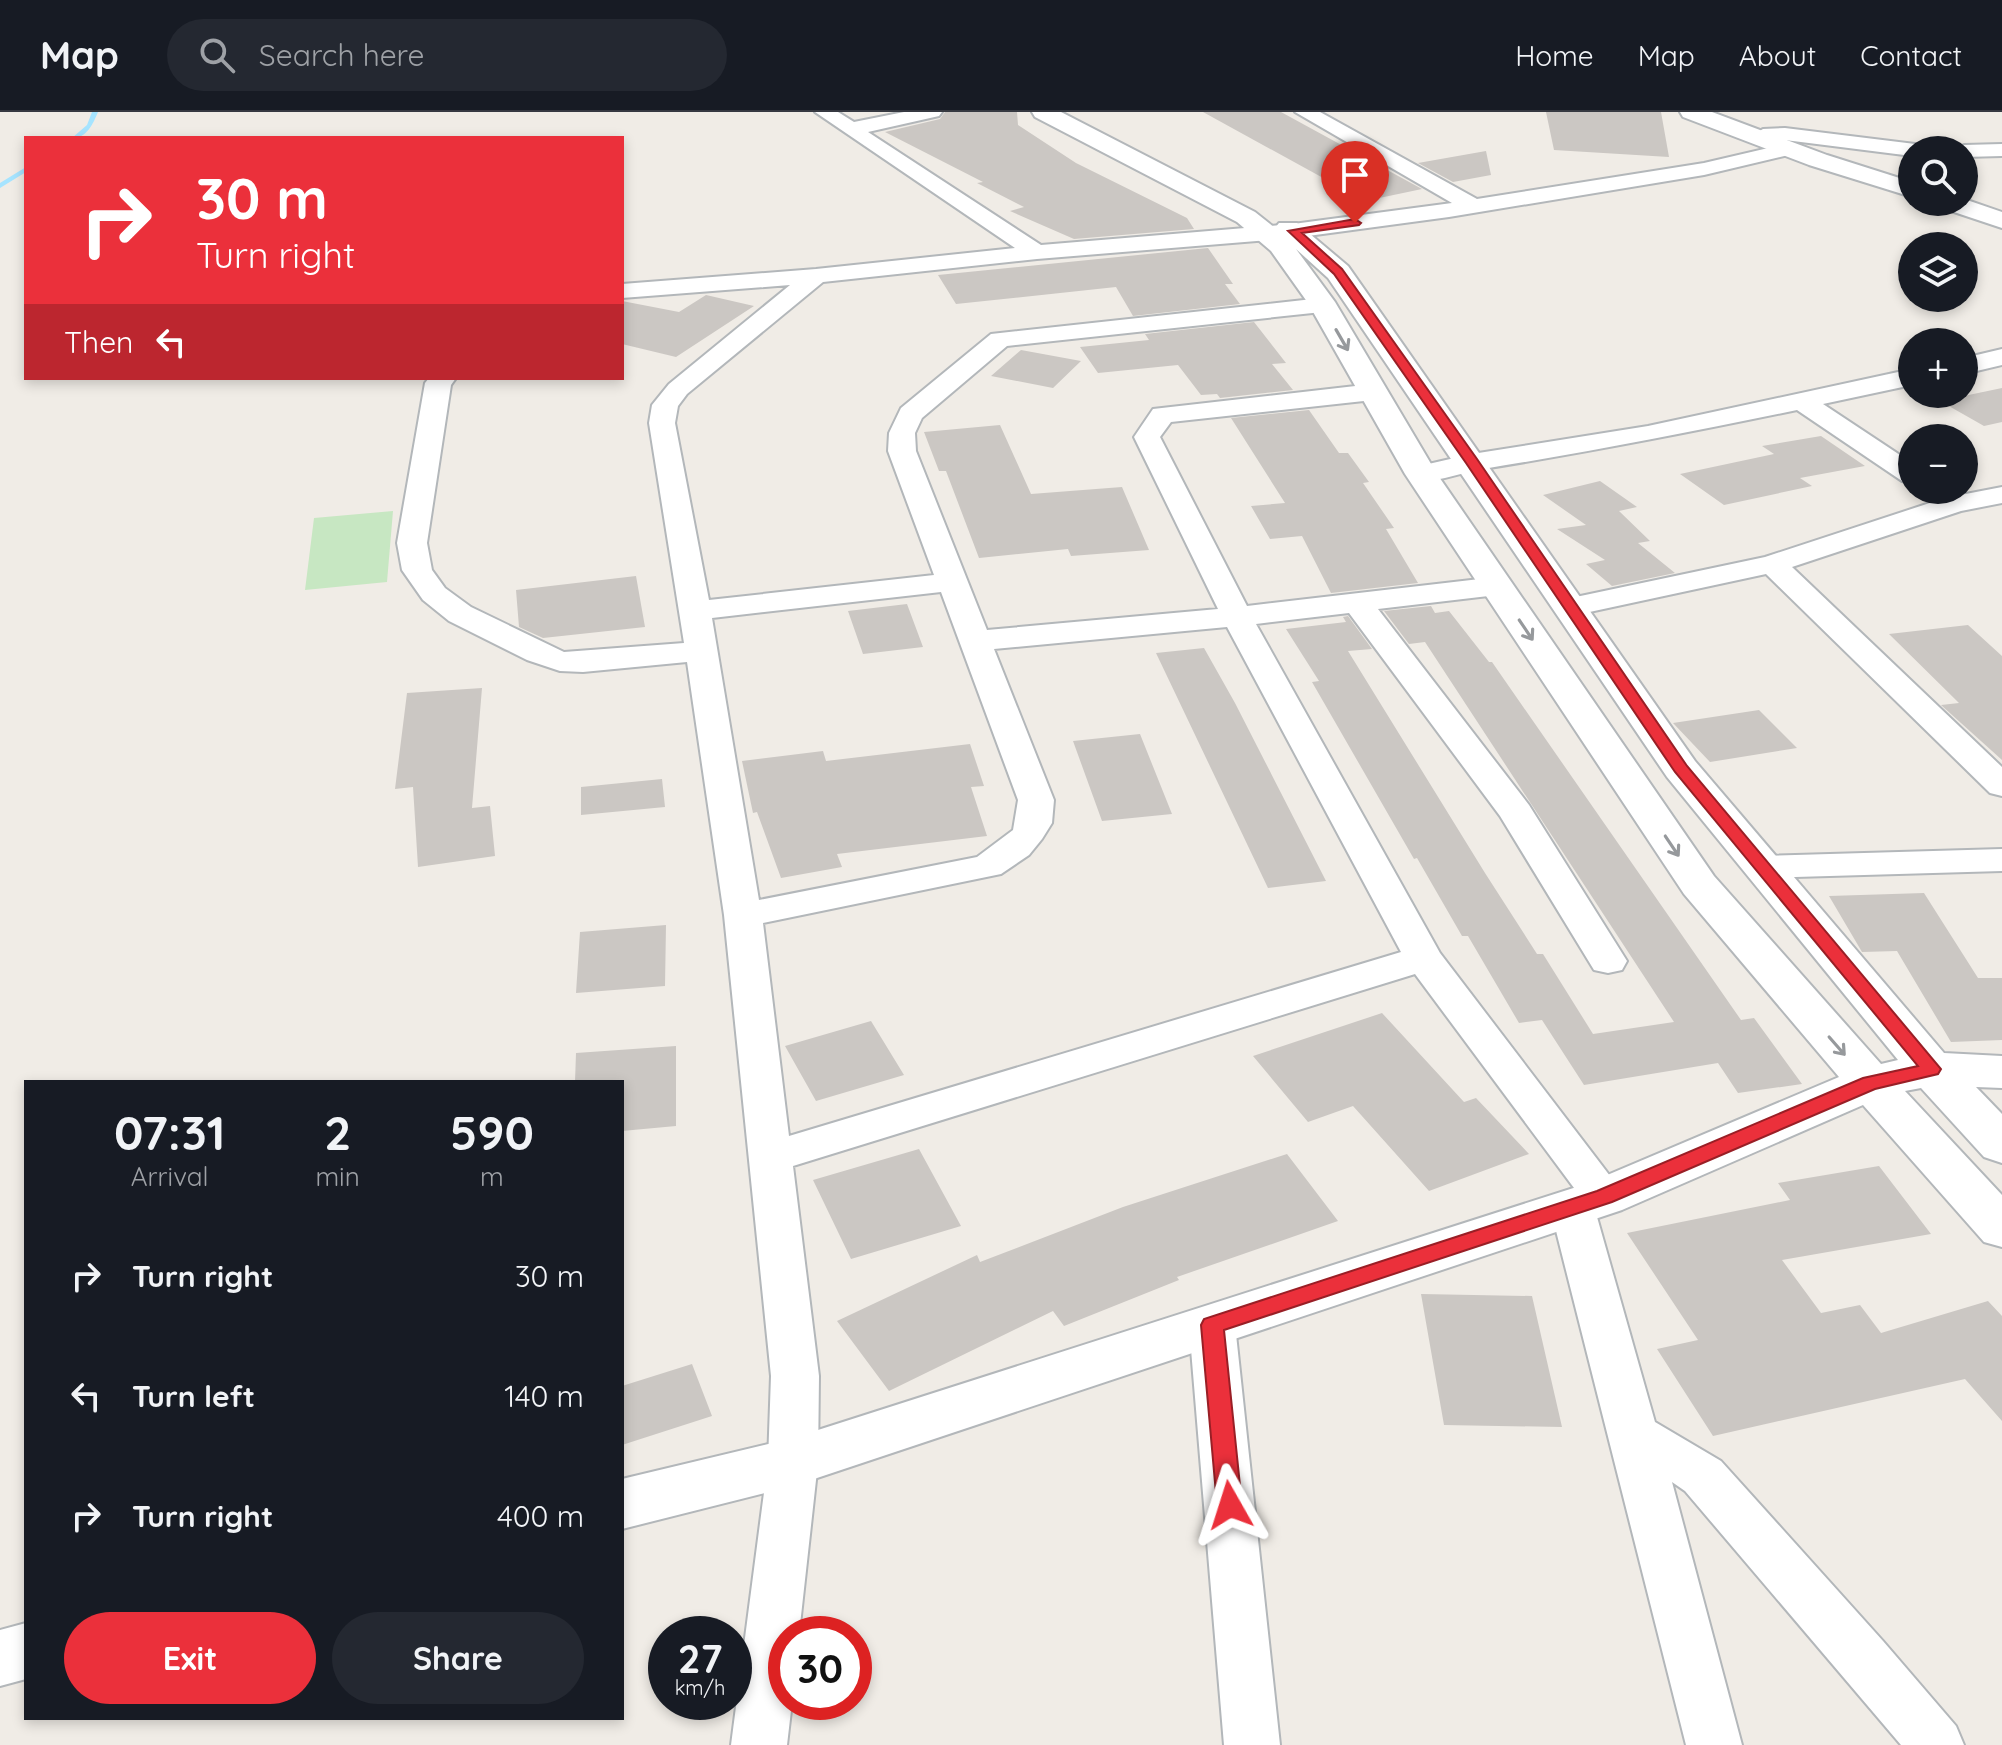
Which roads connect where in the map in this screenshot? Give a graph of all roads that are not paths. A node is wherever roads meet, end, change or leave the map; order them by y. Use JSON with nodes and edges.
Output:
{"nodes":[{"id":1,"x":825,"y":112,"type":"edge"},
{"id":2,"x":932,"y":112,"type":"edge"},
{"id":3,"x":1043,"y":112,"type":"edge"},
{"id":4,"x":1081,"y":112,"type":"edge"},
{"id":5,"x":1305,"y":112,"type":"edge"},
{"id":6,"x":1691,"y":112,"type":"edge"},
{"id":7,"x":852,"y":129,"type":"junction"},
{"id":8,"x":1753,"y":135,"type":"junction"},
{"id":9,"x":1898,"y":148,"type":"edge"},
{"id":10,"x":1790,"y":149,"type":"junction"},
{"id":11,"x":2002,"y":150,"type":"edge"},
{"id":12,"x":1978,"y":151,"type":"edge"},
{"id":13,"x":1898,"y":185,"type":"edge"},
{"id":14,"x":1473,"y":206,"type":"junction"},
{"id":15,"x":1978,"y":212,"type":"edge"},
{"id":16,"x":2002,"y":220,"type":"edge"},
{"id":17,"x":1280,"y":233,"type":"junction"},
{"id":18,"x":1037,"y":252,"type":"junction"},
{"id":19,"x":816,"y":276,"type":"junction"},
{"id":20,"x":624,"y":291,"type":"edge"},
{"id":21,"x":1322,"y":305,"type":"junction"},
{"id":22,"x":2002,"y":357,"type":"edge"},
{"id":23,"x":1978,"y":363,"type":"edge"},
{"id":24,"x":441,"y":380,"type":"edge"},
{"id":25,"x":1898,"y":380,"type":"edge"},
{"id":26,"x":1373,"y":392,"type":"junction"},
{"id":27,"x":1801,"y":401,"type":"junction"},
{"id":28,"x":1472,"y":462,"type":"junction"},
{"id":29,"x":1898,"y":466,"type":"edge"},
{"id":30,"x":1421,"y":474,"type":"junction"},
{"id":31,"x":2002,"y":495,"type":"edge"},
{"id":32,"x":1978,"y":496,"type":"edge"},
{"id":33,"x":1926,"y":504,"type":"edge"},
{"id":34,"x":1772,"y":564,"type":"junction"},
{"id":35,"x":950,"y":582,"type":"junction"},
{"id":36,"x":1497,"y":586,"type":"junction"},
{"id":37,"x":1357,"y":603,"type":"junction"},
{"id":38,"x":1571,"y":607,"type":"junction"},
{"id":39,"x":695,"y":611,"type":"junction"},
{"id":40,"x":1237,"y":617,"type":"junction"},
{"id":41,"x":973,"y":641,"type":"junction"},
{"id":42,"x":701,"y":651,"type":"junction"},
{"id":43,"x":2002,"y":786,"type":"edge"},
{"id":44,"x":2002,"y":860,"type":"edge"},
{"id":45,"x":1763,"y":867,"type":"junction"},
{"id":46,"x":743,"y":915,"type":"junction"},
{"id":47,"x":1424,"y":958,"type":"junction"},
{"id":48,"x":1608,"y":961,"type":"dead end"},
{"id":49,"x":1931,"y":1069,"type":"junction"},
{"id":50,"x":2002,"y":1072,"type":"edge"},
{"id":51,"x":1870,"y":1083,"type":"junction"},
{"id":52,"x":2002,"y":1145,"type":"edge"},
{"id":53,"x":770,"y":1157,"type":"junction"},
{"id":54,"x":1588,"y":1202,"type":"junction"},
{"id":55,"x":2002,"y":1228,"type":"edge"},
{"id":56,"x":1212,"y":1325,"type":"junction"},
{"id":57,"x":1634,"y":1434,"type":"junction"},
{"id":58,"x":793,"y":1462,"type":"junction"},
{"id":59,"x":625,"y":1503,"type":"edge"},
{"id":60,"x":24,"y":1652,"type":"edge"},
{"id":61,"x":0,"y":1658,"type":"edge"},
{"id":62,"x":759,"y":1745,"type":"edge"},
{"id":63,"x":1252,"y":1745,"type":"edge"},
{"id":64,"x":1714,"y":1745,"type":"edge"},
{"id":65,"x":1936,"y":1745,"type":"edge"}],
"edges":[{"from":1,"to":7,"type":"street"},
{"from":2,"to":7,"type":"street"},
{"from":3,"to":17,"type":"street"},
{"from":4,"to":17,"type":"street"},
{"from":5,"to":14,"type":"street"},
{"from":6,"to":8,"type":"street"},
{"from":7,"to":18,"type":"street"},
{"from":8,"to":9,"type":"street"},
{"from":8,"to":10,"type":"street"},
{"from":10,"to":13,"type":"street"},
{"from":10,"to":14,"type":"street"},
{"from":11,"to":12,"type":"street"},
{"from":14,"to":17,"type":"street"},
{"from":15,"to":16,"type":"street"},
{"from":17,"to":18,"type":"street"},
{"from":17,"to":21,"type":"street"},
{"from":17,"to":28,"type":"street"},
{"from":18,"to":19,"type":"street"},
{"from":19,"to":20,"type":"street"},
{"from":19,"to":39,"type":"street"},
{"from":21,"to":26,"type":"street","one_way":true},
{"from":21,"to":35,"type":"street"},
{"from":22,"to":23,"type":"street"},
{"from":24,"to":42,"type":"street"},
{"from":25,"to":27,"type":"street"},
{"from":26,"to":30,"type":"street"},
{"from":26,"to":40,"type":"street"},
{"from":27,"to":28,"type":"street"},
{"from":27,"to":29,"type":"street"},
{"from":28,"to":30,"type":"street"},
{"from":28,"to":38,"type":"street"},
{"from":30,"to":36,"type":"street"},
{"from":31,"to":32,"type":"street"},
{"from":33,"to":34,"type":"street"},
{"from":34,"to":38,"type":"street"},
{"from":34,"to":43,"type":"street"},
{"from":35,"to":39,"type":"street"},
{"from":35,"to":41,"type":"street"},
{"from":36,"to":37,"type":"street"},
{"from":36,"to":51,"type":"street","one_way":true},
{"from":37,"to":40,"type":"street"},
{"from":37,"to":48,"type":"street"},
{"from":38,"to":45,"type":"street"},
{"from":39,"to":42,"type":"street"},
{"from":40,"to":41,"type":"street"},
{"from":40,"to":47,"type":"street"},
{"from":41,"to":46,"type":"street"},
{"from":42,"to":46,"type":"street"},
{"from":44,"to":45,"type":"street"},
{"from":45,"to":49,"type":"street"},
{"from":46,"to":53,"type":"street"},
{"from":47,"to":53,"type":"street"},
{"from":47,"to":54,"type":"street"},
{"from":49,"to":50,"type":"street"},
{"from":49,"to":51,"type":"street"},
{"from":49,"to":52,"type":"street"},
{"from":51,"to":54,"type":"street"},
{"from":51,"to":55,"type":"street"},
{"from":53,"to":58,"type":"street"},
{"from":54,"to":56,"type":"street"},
{"from":54,"to":57,"type":"street"},
{"from":56,"to":58,"type":"street"},
{"from":56,"to":63,"type":"street"},
{"from":57,"to":64,"type":"street"},
{"from":57,"to":65,"type":"street"},
{"from":58,"to":59,"type":"street"},
{"from":58,"to":62,"type":"street"},
{"from":60,"to":61,"type":"street"}]}
